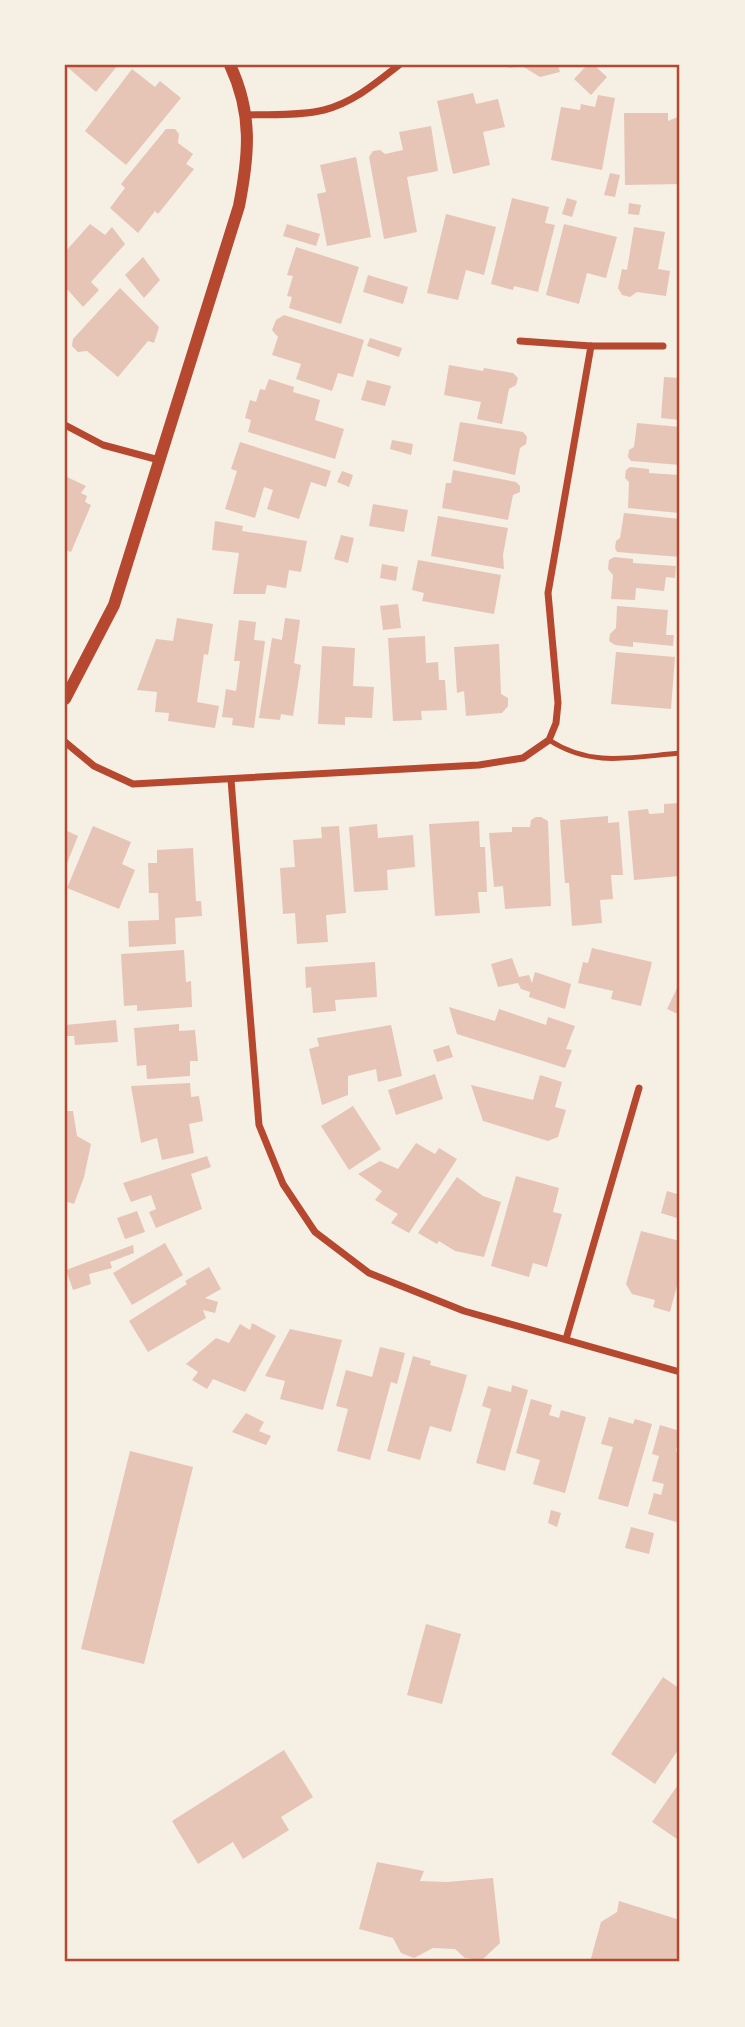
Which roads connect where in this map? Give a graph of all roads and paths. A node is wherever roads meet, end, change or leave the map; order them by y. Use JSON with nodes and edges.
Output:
{"nodes":[{"id":1,"x":230,"y":65,"type":"edge"},
{"id":2,"x":399,"y":65,"type":"edge"},
{"id":3,"x":247,"y":116,"type":"junction"},
{"id":4,"x":520,"y":341,"type":"dead end"},
{"id":5,"x":663,"y":345,"type":"dead end"},
{"id":6,"x":591,"y":346,"type":"junction"},
{"id":7,"x":65,"y":425,"type":"edge"},
{"id":8,"x":159,"y":460,"type":"junction"},
{"id":9,"x":65,"y":699,"type":"edge"},
{"id":10,"x":549,"y":740,"type":"junction"},
{"id":11,"x":65,"y":741,"type":"edge"},
{"id":12,"x":680,"y":753,"type":"edge"},
{"id":13,"x":231,"y":780,"type":"junction"},
{"id":14,"x":639,"y":1088,"type":"dead end"},
{"id":15,"x":566,"y":1339,"type":"junction"},
{"id":16,"x":680,"y":1372,"type":"edge"}],
"edges":[{"from":1,"to":3,"type":"street"},
{"from":2,"to":3,"type":"street"},
{"from":3,"to":8,"type":"street"},
{"from":4,"to":6,"type":"street"},
{"from":5,"to":6,"type":"street"},
{"from":6,"to":10,"type":"street"},
{"from":7,"to":8,"type":"street"},
{"from":8,"to":9,"type":"street"},
{"from":10,"to":12,"type":"lane"},
{"from":10,"to":13,"type":"street"},
{"from":11,"to":13,"type":"street"},
{"from":13,"to":15,"type":"street"},
{"from":14,"to":15,"type":"street"},
{"from":15,"to":16,"type":"street"}]}
